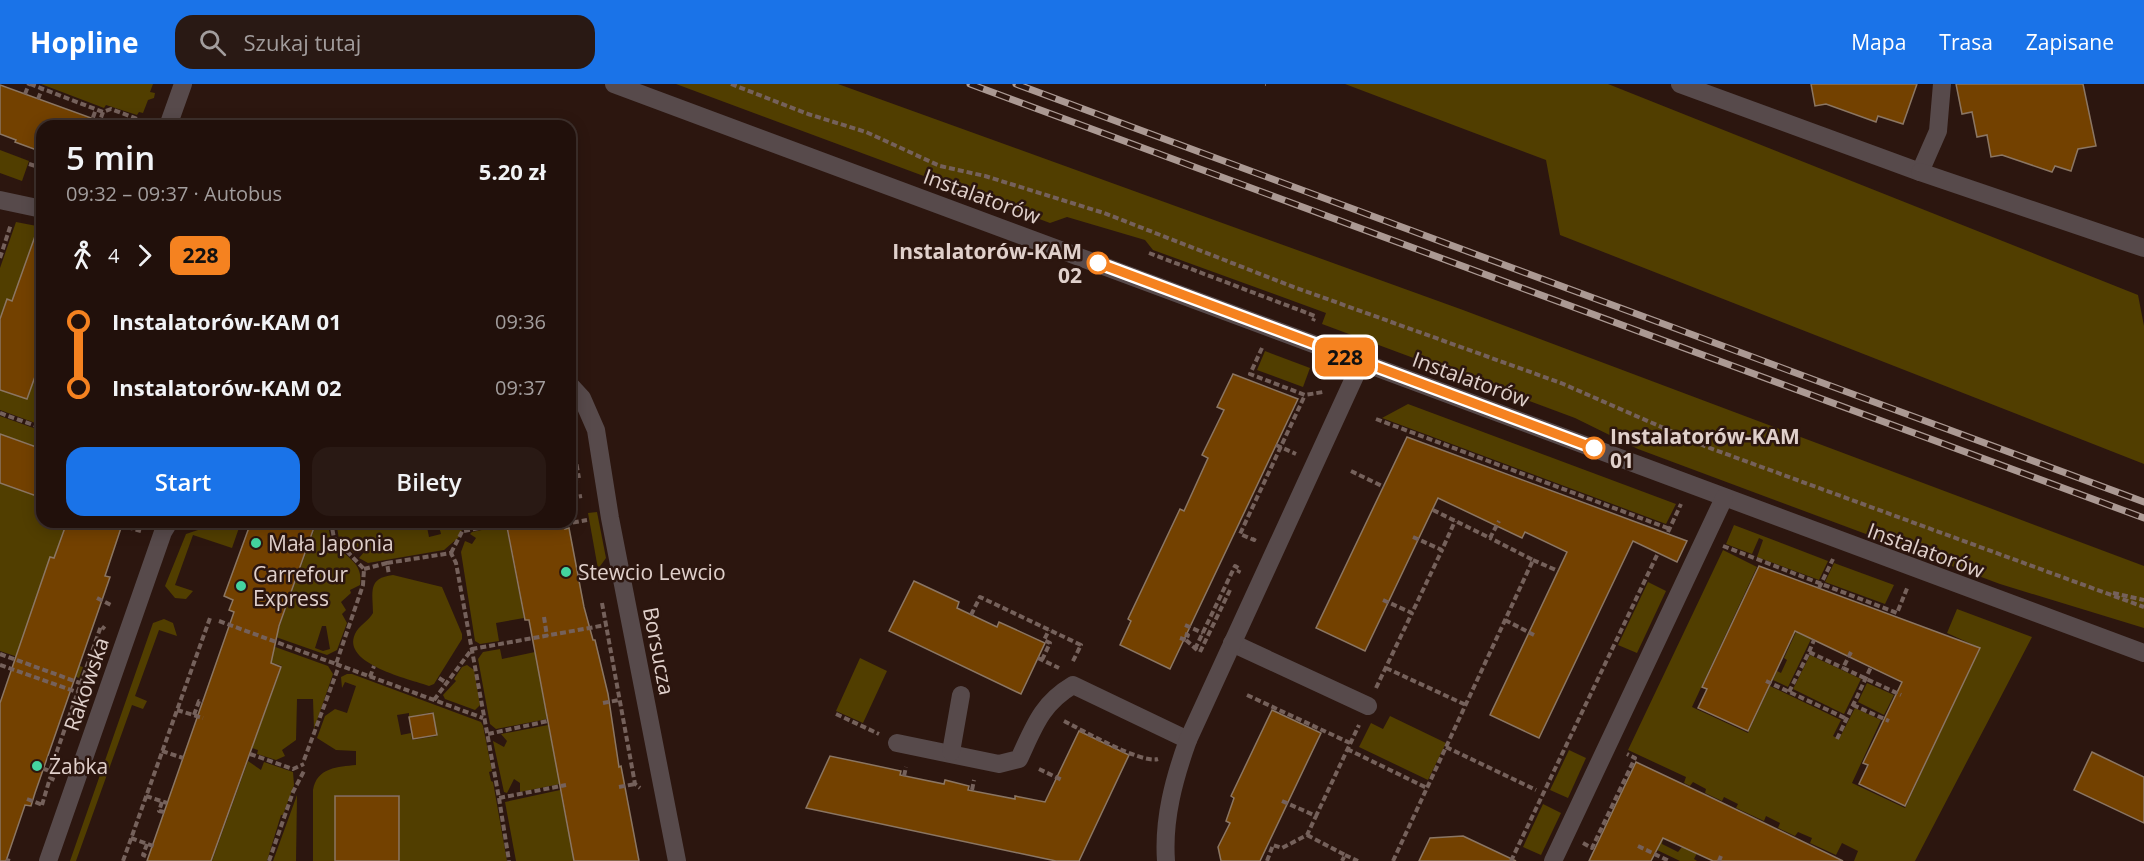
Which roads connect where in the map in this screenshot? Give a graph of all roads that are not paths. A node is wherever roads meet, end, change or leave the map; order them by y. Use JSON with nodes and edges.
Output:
{"nodes":[{"id":1,"x":183,"y":84,"type":"edge"},
{"id":2,"x":614,"y":84,"type":"edge"},
{"id":3,"x":1680,"y":84,"type":"edge"},
{"id":4,"x":1941,"y":84,"type":"edge"},
{"id":5,"x":162,"y":120,"type":"edge"},
{"id":6,"x":1920,"y":172,"type":"junction"},
{"id":7,"x":0,"y":200,"type":"edge"},
{"id":8,"x":36,"y":208,"type":"edge"},
{"id":9,"x":2144,"y":248,"type":"edge"},
{"id":10,"x":1361,"y":363,"type":"junction"},
{"id":11,"x":576,"y":392,"type":"edge"},
{"id":12,"x":1724,"y":498,"type":"junction"},
{"id":13,"x":168,"y":528,"type":"edge"},
{"id":14,"x":1232,"y":643,"type":"junction"},
{"id":15,"x":2144,"y":653,"type":"edge"},
{"id":16,"x":961,"y":695,"type":"dead end"},
{"id":17,"x":1368,"y":706,"type":"road end"},
{"id":18,"x":1188,"y":740,"type":"junction"},
{"id":19,"x":897,"y":743,"type":"road end"},
{"id":20,"x":951,"y":752,"type":"junction"},
{"id":21,"x":48,"y":861,"type":"edge"},
{"id":22,"x":677,"y":861,"type":"edge"},
{"id":23,"x":1166,"y":861,"type":"edge"},
{"id":24,"x":1553,"y":861,"type":"edge"}],
"edges":[{"from":1,"to":5,"type":"street"},
{"from":2,"to":10,"type":"street","name":"Instalatorów"},
{"from":3,"to":6,"type":"street"},
{"from":4,"to":6,"type":"street"},
{"from":6,"to":9,"type":"street"},
{"from":7,"to":8,"type":"street"},
{"from":10,"to":12,"type":"street","name":"Instalatorów"},
{"from":10,"to":14,"type":"street"},
{"from":11,"to":22,"type":"street","name":"Borsucza"},
{"from":12,"to":15,"type":"street","name":"Instalatorów"},
{"from":12,"to":24,"type":"street"},
{"from":13,"to":21,"type":"street","name":"Rakowska"},
{"from":14,"to":17,"type":"street"},
{"from":14,"to":18,"type":"street"},
{"from":16,"to":20,"type":"street"},
{"from":18,"to":20,"type":"street"},
{"from":18,"to":23,"type":"street"},
{"from":19,"to":20,"type":"street"}]}
